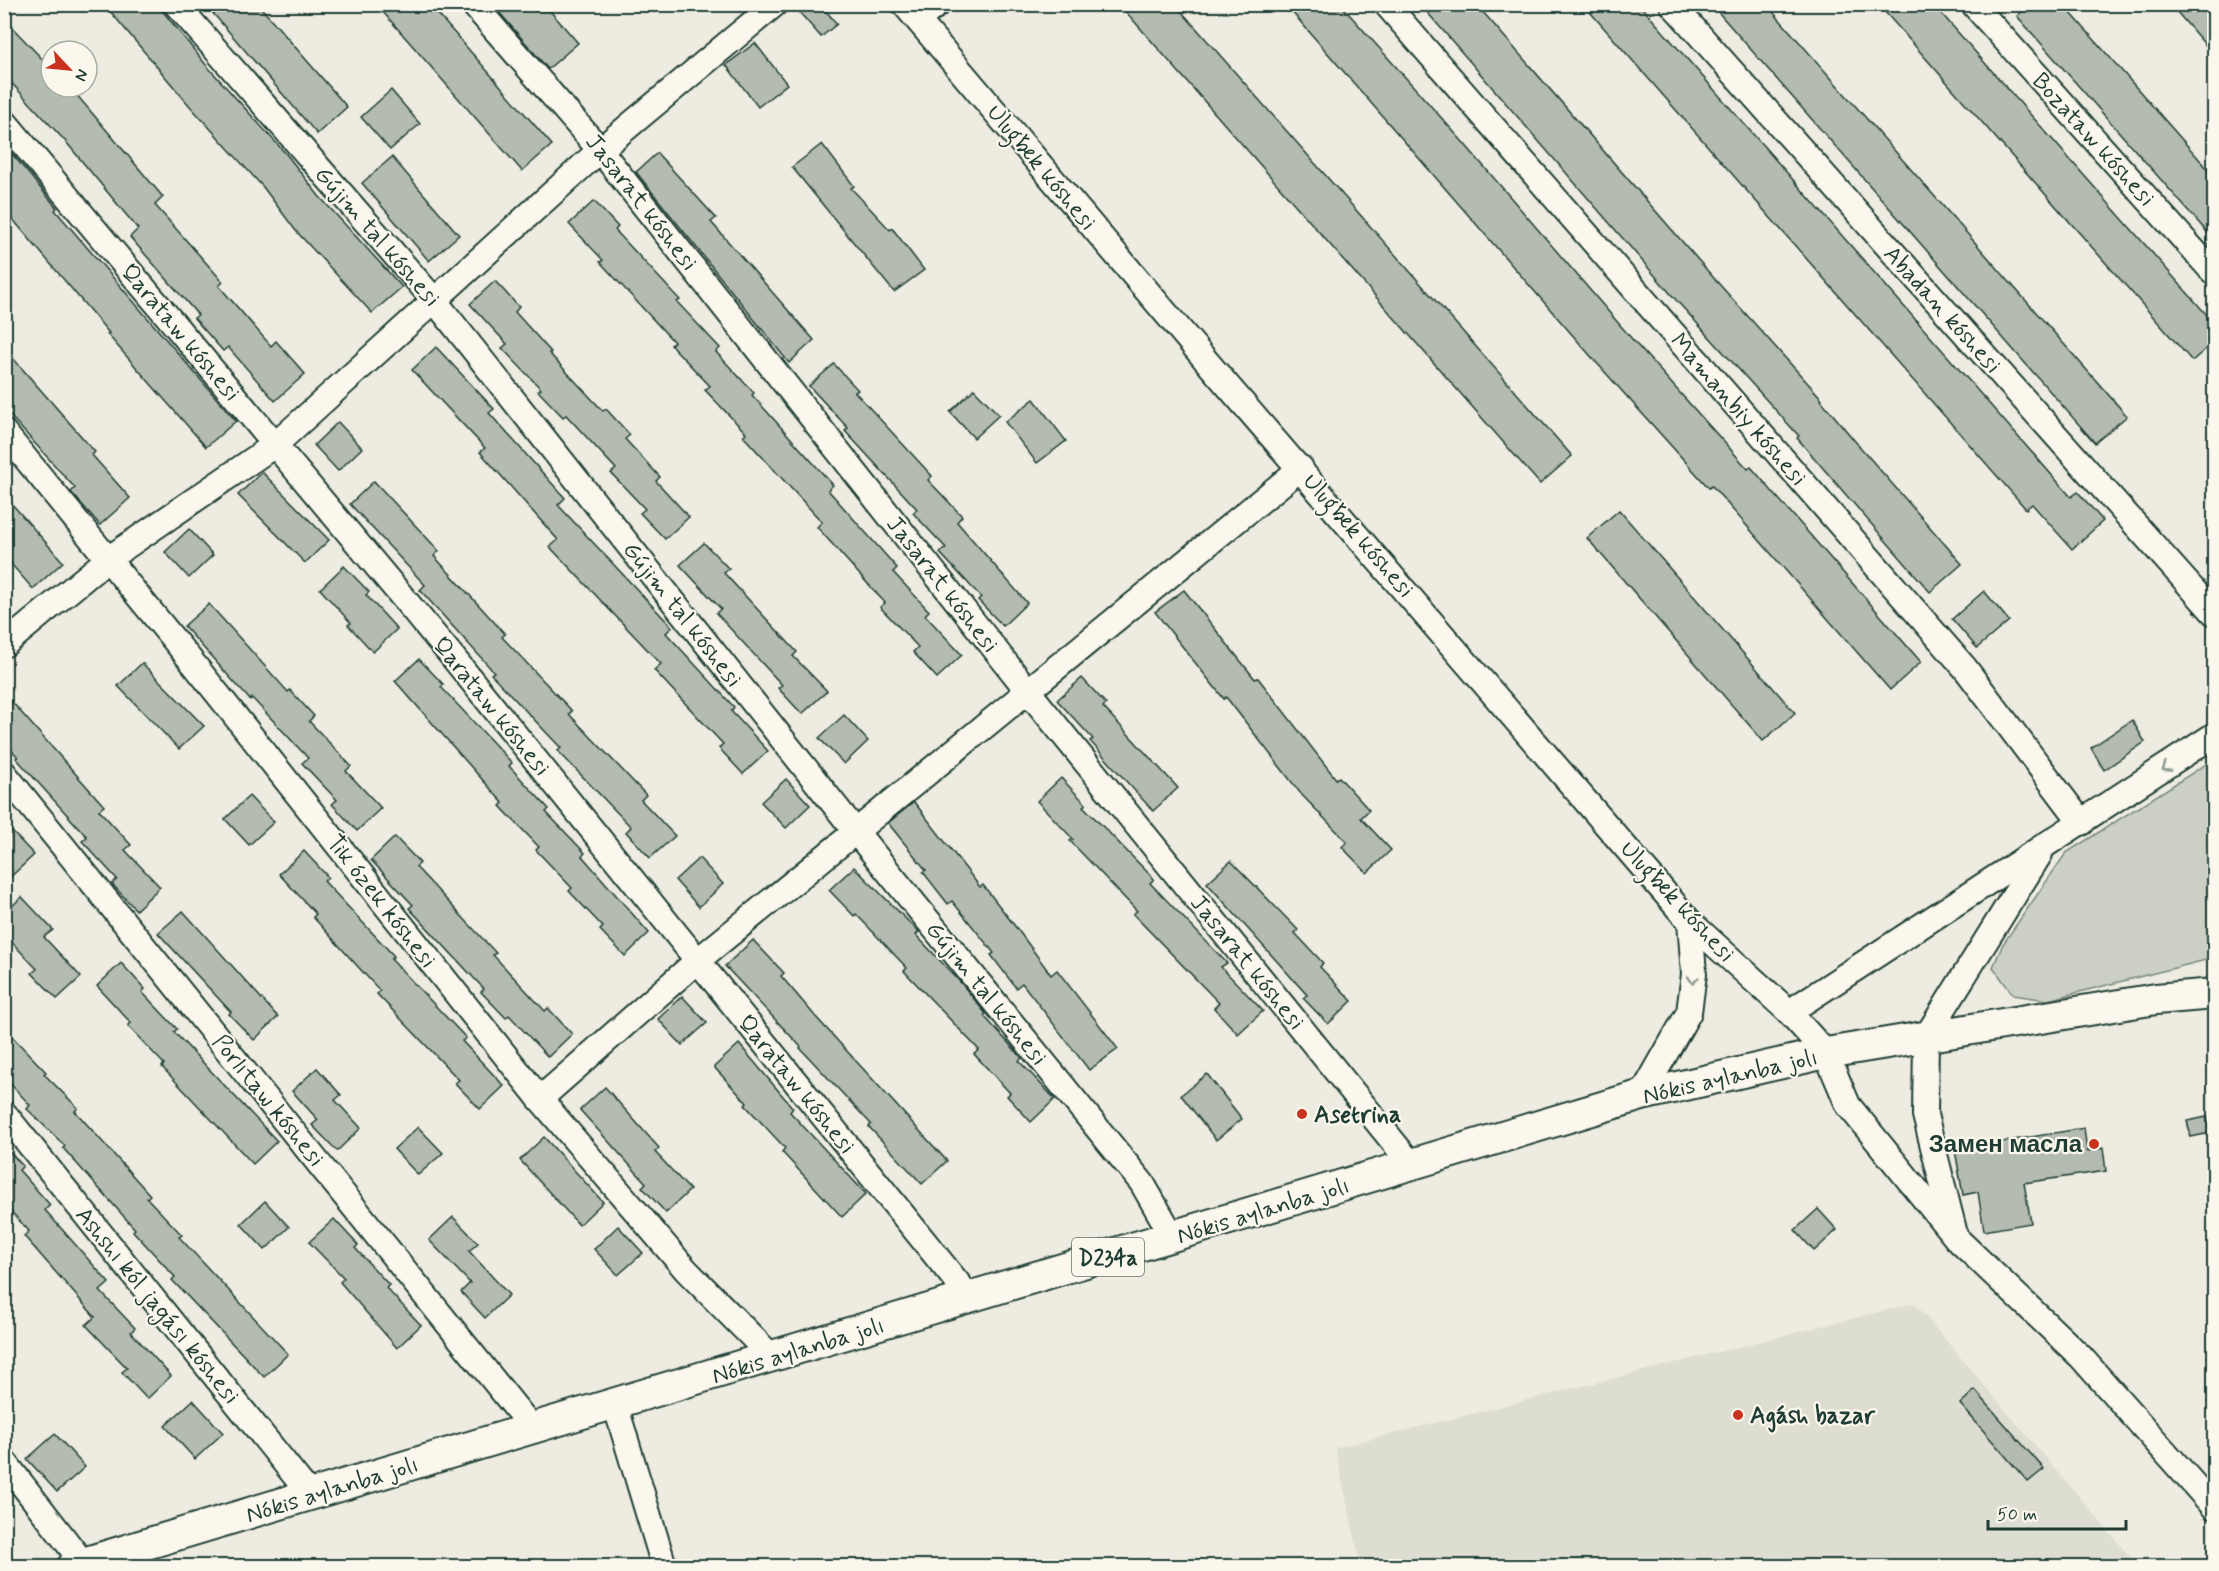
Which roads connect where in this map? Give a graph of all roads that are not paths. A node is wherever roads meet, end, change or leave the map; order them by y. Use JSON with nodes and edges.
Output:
{"nodes":[{"id":1,"x":176,"y":4,"type":"edge"},
{"id":2,"x":472,"y":4,"type":"edge"},
{"id":3,"x":775,"y":4,"type":"edge"},
{"id":4,"x":938,"y":4,"type":"edge"},
{"id":5,"x":1386,"y":4,"type":"edge"},
{"id":6,"x":1672,"y":4,"type":"edge"},
{"id":7,"x":1973,"y":4,"type":"edge"},
{"id":8,"x":911,"y":13,"type":"edge"},
{"id":9,"x":4,"y":121,"type":"edge"},
{"id":10,"x":600,"y":150,"type":"junction"},
{"id":11,"x":2214,"y":273,"type":"edge"},
{"id":12,"x":435,"y":301,"type":"junction"},
{"id":13,"x":4,"y":432,"type":"edge"},
{"id":14,"x":276,"y":444,"type":"junction"},
{"id":15,"x":1301,"y":468,"type":"junction"},
{"id":16,"x":108,"y":559,"type":"junction"},
{"id":17,"x":2214,"y":613,"type":"edge"},
{"id":18,"x":4,"y":645,"type":"edge"},
{"id":19,"x":1028,"y":691,"type":"junction"},
{"id":20,"x":2214,"y":735,"type":"edge"},
{"id":21,"x":4,"y":773,"type":"edge"},
{"id":22,"x":2082,"y":823,"type":"junction"},
{"id":23,"x":856,"y":832,"type":"junction"},
{"id":24,"x":2045,"y":847,"type":"junction"},
{"id":25,"x":1690,"y":922,"type":"junction"},
{"id":26,"x":697,"y":961,"type":"junction"},
{"id":27,"x":2214,"y":981,"type":"edge"},
{"id":28,"x":2214,"y":994,"type":"edge"},
{"id":29,"x":2156,"y":999,"type":"junction"},
{"id":30,"x":1789,"y":1012,"type":"junction"},
{"id":31,"x":1926,"y":1037,"type":"junction"},
{"id":32,"x":1826,"y":1053,"type":"junction"},
{"id":33,"x":1642,"y":1095,"type":"junction"},
{"id":34,"x":540,"y":1099,"type":"junction"},
{"id":35,"x":4,"y":1113,"type":"edge"},
{"id":36,"x":1412,"y":1165,"type":"junction"},
{"id":37,"x":1173,"y":1237,"type":"junction"},
{"id":38,"x":1956,"y":1238,"type":"junction"},
{"id":39,"x":970,"y":1298,"type":"junction"},
{"id":40,"x":772,"y":1358,"type":"junction"},
{"id":41,"x":615,"y":1404,"type":"junction"},
{"id":42,"x":532,"y":1428,"type":"junction"},
{"id":43,"x":4,"y":1461,"type":"edge"},
{"id":44,"x":312,"y":1497,"type":"junction"},
{"id":45,"x":2214,"y":1507,"type":"edge"},
{"id":46,"x":78,"y":1565,"type":"edge"},
{"id":47,"x":664,"y":1566,"type":"edge"}],
"edges":[{"from":1,"to":12,"type":"street","name":"Gújim tal kóshesi"},
{"from":2,"to":10,"type":"street","name":"Jasarat kóshesi"},
{"from":3,"to":10,"type":"street"},
{"from":4,"to":8,"type":"street"},
{"from":5,"to":22,"type":"street","name":"Mamanbiy kóshesi"},
{"from":6,"to":17,"type":"street","name":"Abadan kóshesi"},
{"from":7,"to":11,"type":"street","name":"Bozataw kóshesi"},
{"from":8,"to":15,"type":"street","name":"Uluǵbek kóshesi"},
{"from":9,"to":14,"type":"street","name":"Qarataw kóshesi"},
{"from":10,"to":12,"type":"street"},
{"from":10,"to":19,"type":"street","name":"Jasarat kóshesi"},
{"from":12,"to":14,"type":"street"},
{"from":12,"to":23,"type":"street","name":"Gújim tal kóshesi"},
{"from":13,"to":16,"type":"street","name":"Tik ózek kóshesi"},
{"from":14,"to":16,"type":"street"},
{"from":14,"to":26,"type":"street","name":"Qarataw kóshesi"},
{"from":15,"to":19,"type":"street"},
{"from":15,"to":25,"type":"street","name":"Uluǵbek kóshesi"},
{"from":16,"to":18,"type":"street"},
{"from":16,"to":34,"type":"street","name":"Tik ózek kóshesi"},
{"from":19,"to":23,"type":"street"},
{"from":19,"to":36,"type":"street","name":"Jasarat kóshesi"},
{"from":20,"to":22,"type":"street","one_way":true},
{"from":21,"to":42,"type":"street","name":"Porlıtaw kóshesi"},
{"from":22,"to":24,"type":"street"},
{"from":23,"to":26,"type":"street"},
{"from":23,"to":37,"type":"street","name":"Gújim tal kóshesi"},
{"from":24,"to":30,"type":"street"},
{"from":24,"to":31,"type":"street"},
{"from":25,"to":30,"type":"street","name":"Uluǵbek kóshesi"},
{"from":25,"to":33,"type":"street","one_way":true},
{"from":26,"to":34,"type":"street"},
{"from":26,"to":39,"type":"street","name":"Qarataw kóshesi"},
{"from":27,"to":29,"type":"main road"},
{"from":28,"to":29,"type":"main road"},
{"from":29,"to":31,"type":"main road","name":"Nókis aylanba jolı","number":"D234a"},
{"from":30,"to":32,"type":"street","name":"Uluǵbek kóshesi"},
{"from":31,"to":32,"type":"main road","name":"Nókis aylanba jolı","number":"D234a"},
{"from":31,"to":38,"type":"street"},
{"from":32,"to":33,"type":"main road","name":"Nókis aylanba jolı","number":"D234a"},
{"from":32,"to":38,"type":"street","name":"Uluǵbek kóshesi"},
{"from":33,"to":36,"type":"main road","name":"Nókis aylanba jolı","number":"D234a"},
{"from":34,"to":40,"type":"street","name":"Tik ózek kóshesi"},
{"from":35,"to":44,"type":"street","name":"Ashshı kól jaǵası kóshesi"},
{"from":36,"to":37,"type":"main road","name":"Nókis aylanba jolı","number":"D234a"},
{"from":37,"to":39,"type":"main road","name":"Nókis aylanba jolı","number":"D234a"},
{"from":38,"to":45,"type":"street","name":"Uluǵbek kóshesi"},
{"from":39,"to":40,"type":"main road","name":"Nókis aylanba jolı","number":"D234a"},
{"from":40,"to":41,"type":"main road","name":"Nókis aylanba jolı","number":"D234a"},
{"from":41,"to":42,"type":"main road","name":"Nókis aylanba jolı","number":"D234a"},
{"from":41,"to":47,"type":"street"},
{"from":42,"to":44,"type":"main road","name":"Nókis aylanba jolı","number":"D234a"},
{"from":43,"to":46,"type":"street"},
{"from":44,"to":46,"type":"main road","name":"Nókis aylanba jolı","number":"D234a"}]}
